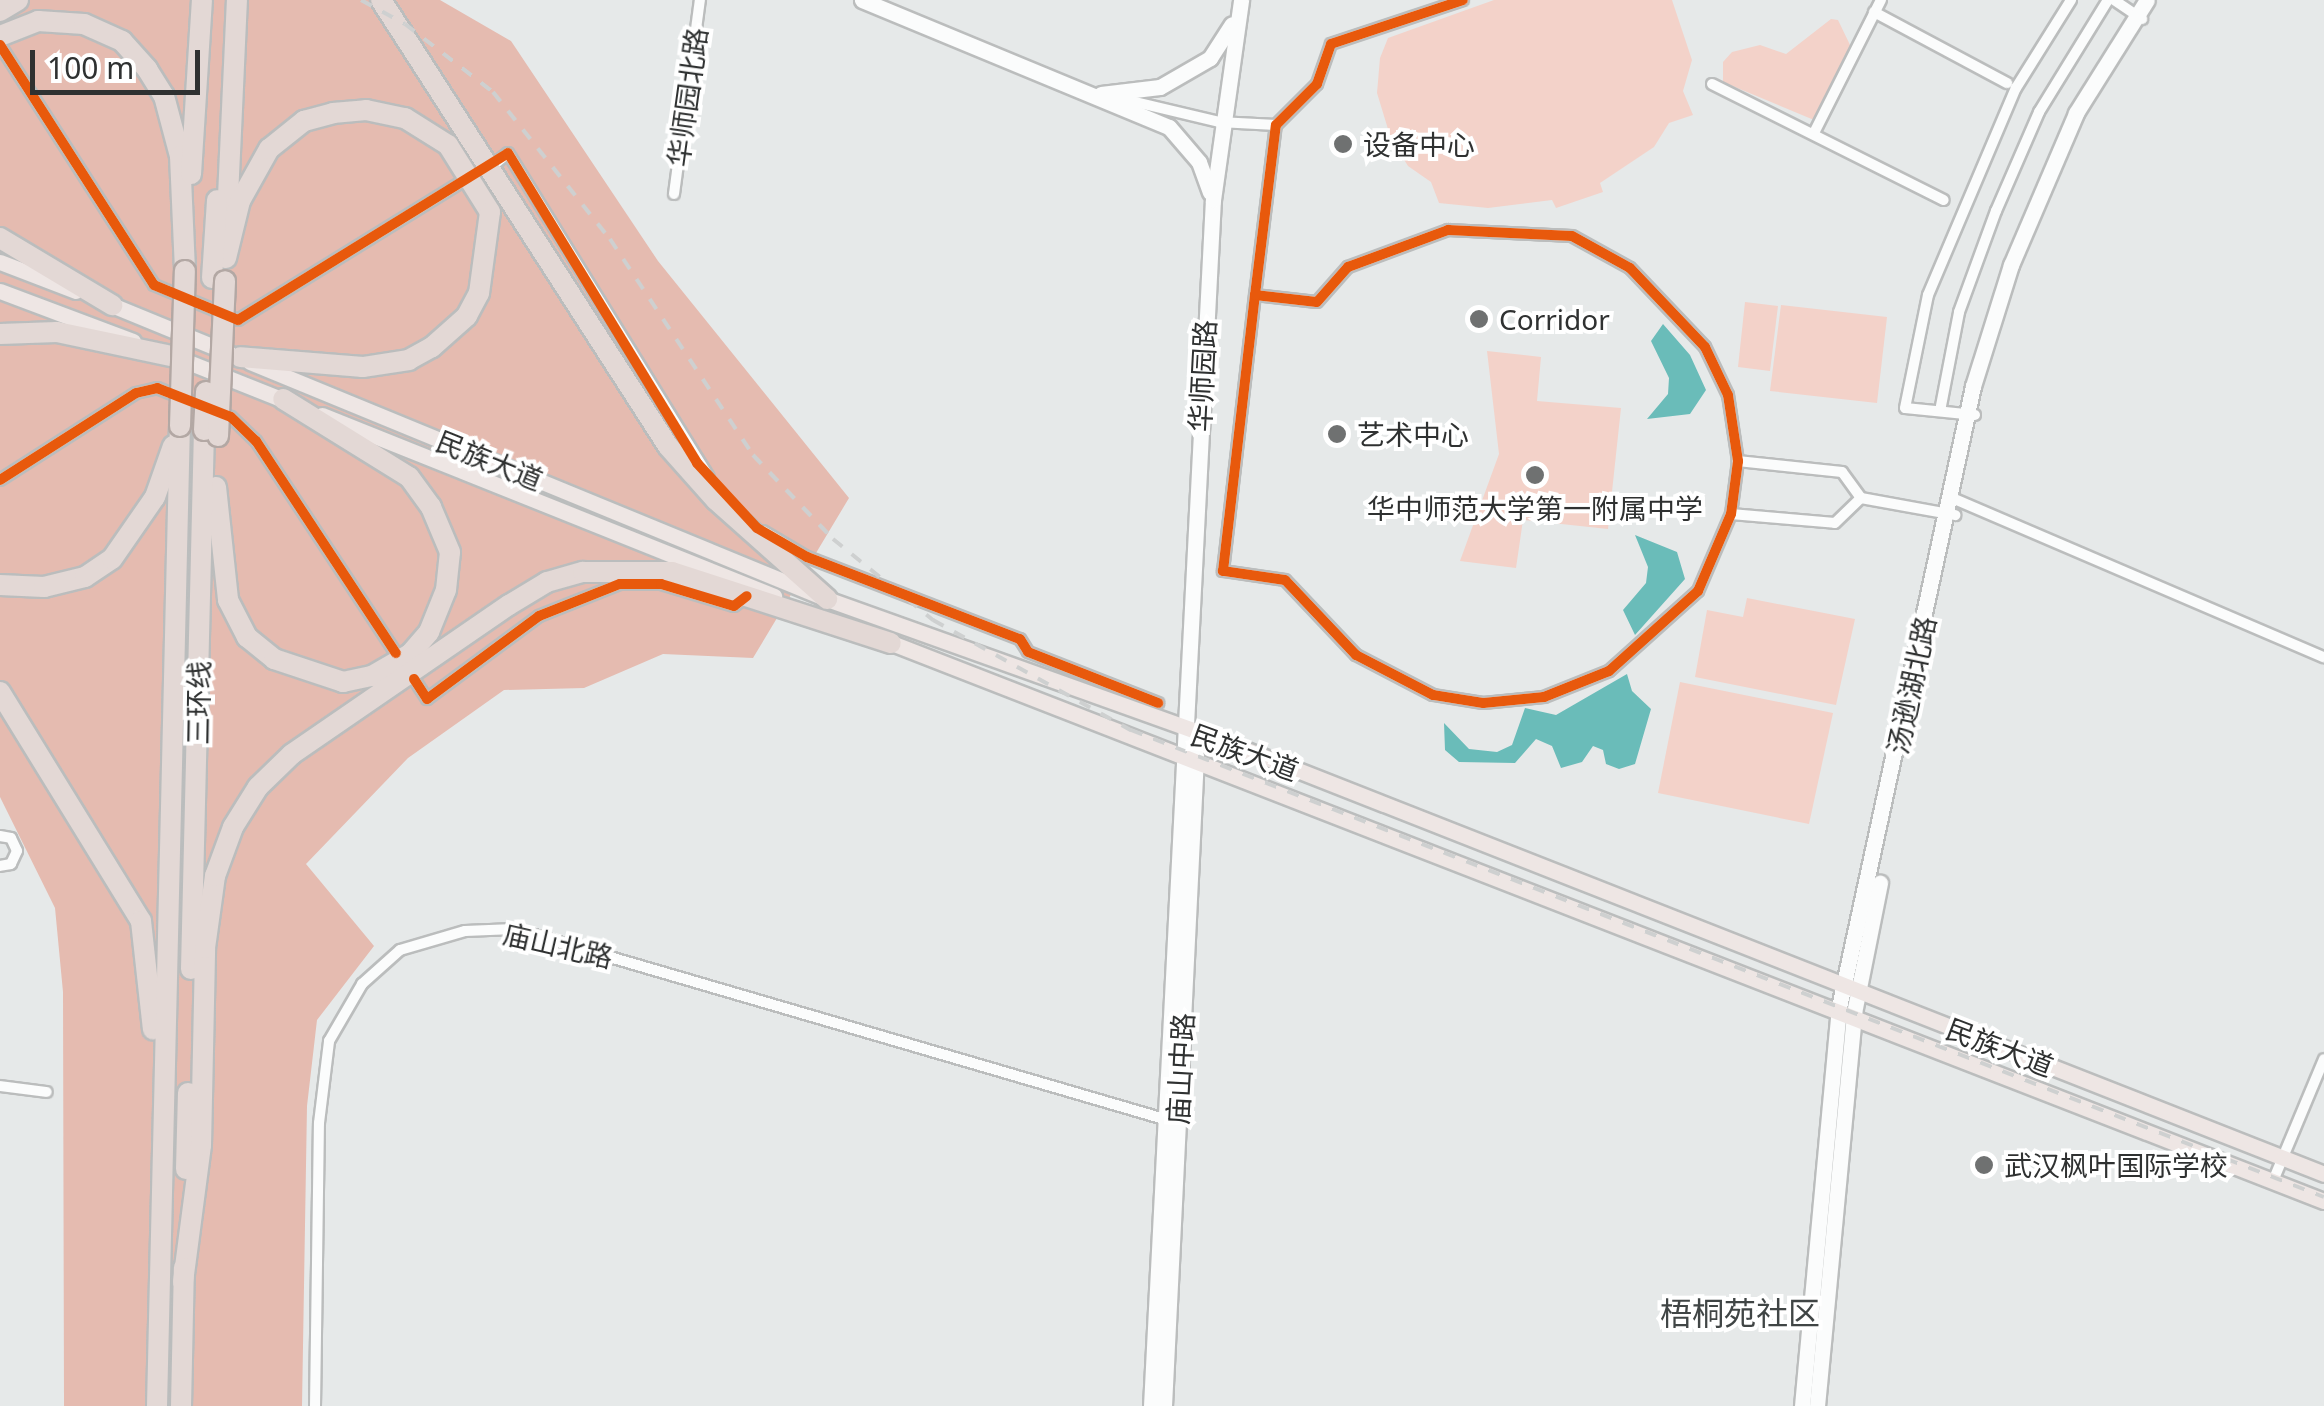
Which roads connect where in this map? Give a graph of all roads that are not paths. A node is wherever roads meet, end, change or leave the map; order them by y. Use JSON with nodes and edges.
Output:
{"nodes":[{"id":1,"x":18,"y":0,"type":"edge"},
{"id":2,"x":202,"y":0,"type":"edge"},
{"id":3,"x":229,"y":0,"type":"edge"},
{"id":4,"x":237,"y":0,"type":"edge"},
{"id":5,"x":381,"y":0,"type":"edge"},
{"id":6,"x":700,"y":0,"type":"edge"},
{"id":7,"x":862,"y":0,"type":"edge"},
{"id":8,"x":1241,"y":0,"type":"edge"},
{"id":9,"x":1463,"y":0,"type":"edge"},
{"id":10,"x":1881,"y":0,"type":"edge"},
{"id":11,"x":2071,"y":0,"type":"edge"},
{"id":12,"x":2111,"y":0,"type":"edge"},
{"id":13,"x":2147,"y":0,"type":"edge"},
{"id":14,"x":2156,"y":0,"type":"edge"},
{"id":15,"x":0,"y":11,"type":"edge"},
{"id":16,"x":1874,"y":12,"type":"junction"},
{"id":17,"x":1237,"y":17,"type":"junction"},
{"id":18,"x":2139,"y":17,"type":"junction"},
{"id":19,"x":0,"y":36,"type":"edge"},
{"id":20,"x":0,"y":45,"type":"edge"},
{"id":21,"x":1712,"y":84,"type":"dead end"},
{"id":22,"x":2007,"y":84,"type":"dead end"},
{"id":23,"x":1099,"y":94,"type":"junction"},
{"id":24,"x":1219,"y":122,"type":"junction"},
{"id":25,"x":1276,"y":125,"type":"junction"},
{"id":26,"x":1815,"y":131,"type":"junction"},
{"id":27,"x":496,"y":162,"type":"dead end"},
{"id":28,"x":466,"y":179,"type":"dead end"},
{"id":29,"x":674,"y":194,"type":"dead end"},
{"id":30,"x":1212,"y":200,"type":"junction"},
{"id":31,"x":1944,"y":200,"type":"dead end"},
{"id":32,"x":0,"y":238,"type":"edge"},
{"id":33,"x":226,"y":258,"type":"junction"},
{"id":34,"x":0,"y":262,"type":"edge"},
{"id":35,"x":185,"y":271,"type":"junction"},
{"id":36,"x":218,"y":279,"type":"junction"},
{"id":37,"x":0,"y":291,"type":"edge"},
{"id":38,"x":1254,"y":295,"type":"junction"},
{"id":39,"x":112,"y":305,"type":"junction"},
{"id":40,"x":0,"y":334,"type":"edge"},
{"id":41,"x":176,"y":356,"type":"junction"},
{"id":42,"x":240,"y":358,"type":"junction"},
{"id":43,"x":283,"y":400,"type":"junction"},
{"id":44,"x":1940,"y":411,"type":"junction"},
{"id":45,"x":1971,"y":415,"type":"junction"},
{"id":46,"x":180,"y":426,"type":"junction"},
{"id":47,"x":211,"y":433,"type":"junction"},
{"id":48,"x":1738,"y":461,"type":"junction"},
{"id":49,"x":0,"y":480,"type":"edge"},
{"id":50,"x":216,"y":487,"type":"junction"},
{"id":51,"x":1861,"y":498,"type":"junction"},
{"id":52,"x":1953,"y":506,"type":"junction"},
{"id":53,"x":1731,"y":514,"type":"junction"},
{"id":54,"x":0,"y":585,"type":"edge"},
{"id":55,"x":747,"y":596,"type":"junction"},
{"id":56,"x":826,"y":598,"type":"junction"},
{"id":57,"x":891,"y":643,"type":"junction"},
{"id":58,"x":396,"y":653,"type":"dead end"},
{"id":59,"x":2324,"y":657,"type":"edge"},
{"id":60,"x":414,"y":679,"type":"dead end"},
{"id":61,"x":0,"y":692,"type":"edge"},
{"id":62,"x":1158,"y":703,"type":"dead end"},
{"id":63,"x":1189,"y":731,"type":"junction"},
{"id":64,"x":1190,"y":755,"type":"junction"},
{"id":65,"x":0,"y":836,"type":"edge"},
{"id":66,"x":0,"y":866,"type":"edge"},
{"id":67,"x":205,"y":948,"type":"junction"},
{"id":68,"x":1853,"y":989,"type":"junction"},
{"id":69,"x":1847,"y":1010,"type":"junction"},
{"id":70,"x":2324,"y":1059,"type":"edge"},
{"id":71,"x":0,"y":1086,"type":"edge"},
{"id":72,"x":47,"y":1092,"type":"dead end"},
{"id":73,"x":1172,"y":1121,"type":"junction"},
{"id":74,"x":162,"y":1153,"type":"junction"},
{"id":75,"x":2283,"y":1158,"type":"junction"},
{"id":76,"x":2324,"y":1174,"type":"edge"},
{"id":77,"x":2273,"y":1180,"type":"junction"},
{"id":78,"x":2324,"y":1201,"type":"edge"},
{"id":79,"x":184,"y":1282,"type":"junction"},
{"id":80,"x":158,"y":1406,"type":"edge"},
{"id":81,"x":181,"y":1406,"type":"edge"},
{"id":82,"x":315,"y":1406,"type":"edge"},
{"id":83,"x":1151,"y":1406,"type":"edge"},
{"id":84,"x":1164,"y":1406,"type":"edge"},
{"id":85,"x":1802,"y":1406,"type":"edge"},
{"id":86,"x":1817,"y":1406,"type":"edge"}],
"edges":[{"from":1,"to":15,"type":"highway"},
{"from":2,"to":35,"type":"highway","name":"三环线"},
{"from":3,"to":36,"type":"highway","name":"三环线"},
{"from":4,"to":33,"type":"highway"},
{"from":5,"to":56,"type":"highway"},
{"from":6,"to":29,"type":"street","name":"华师园北路"},
{"from":7,"to":23,"type":"main road"},
{"from":8,"to":17,"type":"main road","name":"华师园路"},
{"from":9,"to":25,"type":"street"},
{"from":10,"to":16,"type":"street"},
{"from":11,"to":44,"type":"street"},
{"from":12,"to":18,"type":"street"},
{"from":12,"to":44,"type":"street"},
{"from":13,"to":18,"type":"main road","name":"汤逊湖北路"},
{"from":14,"to":18,"type":"main road","name":"汤逊湖北路"},
{"from":16,"to":22,"type":"street"},
{"from":16,"to":26,"type":"street"},
{"from":17,"to":23,"type":"main road"},
{"from":17,"to":24,"type":"main road","name":"华师园路"},
{"from":18,"to":45,"type":"main road","name":"汤逊湖北路"},
{"from":19,"to":35,"type":"highway"},
{"from":20,"to":28,"type":"street"},
{"from":21,"to":26,"type":"street"},
{"from":23,"to":24,"type":"street"},
{"from":23,"to":30,"type":"main road"},
{"from":24,"to":25,"type":"street"},
{"from":24,"to":30,"type":"main road","name":"华师园路"},
{"from":25,"to":38,"type":"street"},
{"from":26,"to":31,"type":"street"},
{"from":27,"to":62,"type":"street"},
{"from":30,"to":63,"type":"main road","name":"华师园路"},
{"from":32,"to":39,"type":"highway"},
{"from":33,"to":36,"type":"highway"},
{"from":33,"to":42,"type":"highway"},
{"from":34,"to":39,"type":"main road","name":"民族大道"},
{"from":35,"to":46,"type":"highway","name":"三环线","bridge":true},
{"from":36,"to":47,"type":"highway","name":"三环线","bridge":true},
{"from":37,"to":41,"type":"main road","name":"民族大道"},
{"from":38,"to":48,"type":"street"},
{"from":38,"to":53,"type":"street"},
{"from":39,"to":42,"type":"main road","name":"民族大道"},
{"from":40,"to":41,"type":"highway"},
{"from":41,"to":43,"type":"main road","name":"民族大道"},
{"from":42,"to":56,"type":"main road","name":"民族大道"},
{"from":43,"to":50,"type":"highway"},
{"from":43,"to":57,"type":"main road","name":"民族大道"},
{"from":44,"to":45,"type":"street"},
{"from":45,"to":52,"type":"main road","name":"汤逊湖北路"},
{"from":46,"to":54,"type":"highway"},
{"from":46,"to":74,"type":"highway","name":"三环线"},
{"from":47,"to":50,"type":"highway"},
{"from":47,"to":79,"type":"highway","name":"三环线"},
{"from":48,"to":51,"type":"street"},
{"from":48,"to":53,"type":"street"},
{"from":49,"to":58,"type":"street"},
{"from":50,"to":67,"type":"highway"},
{"from":51,"to":52,"type":"street"},
{"from":51,"to":53,"type":"street"},
{"from":52,"to":59,"type":"street"},
{"from":52,"to":68,"type":"main road","name":"汤逊湖北路"},
{"from":55,"to":57,"type":"highway"},
{"from":55,"to":60,"type":"street"},
{"from":55,"to":67,"type":"highway"},
{"from":56,"to":63,"type":"main road","name":"民族大道"},
{"from":57,"to":64,"type":"main road","name":"民族大道"},
{"from":61,"to":74,"type":"highway"},
{"from":63,"to":64,"type":"main road","name":"华师园路"},
{"from":63,"to":68,"type":"main road","name":"民族大道"},
{"from":64,"to":69,"type":"main road","name":"民族大道"},
{"from":64,"to":73,"type":"main road","name":"庙山中路"},
{"from":65,"to":66,"type":"street"},
{"from":67,"to":79,"type":"highway"},
{"from":68,"to":69,"type":"main road","name":"汤逊湖北路"},
{"from":68,"to":75,"type":"main road","name":"民族大道"},
{"from":69,"to":77,"type":"main road","name":"民族大道"},
{"from":69,"to":85,"type":"main road","name":"汤逊湖北路"},
{"from":69,"to":86,"type":"main road","name":"汤逊湖北路"},
{"from":70,"to":75,"type":"street"},
{"from":71,"to":72,"type":"street"},
{"from":73,"to":82,"type":"street","name":"庙山北路"},
{"from":73,"to":83,"type":"main road","name":"庙山中路"},
{"from":73,"to":84,"type":"main road","name":"庙山中路"},
{"from":74,"to":80,"type":"highway","name":"三环线"},
{"from":75,"to":76,"type":"main road","name":"民族大道"},
{"from":75,"to":77,"type":"street"},
{"from":77,"to":78,"type":"main road","name":"民族大道"},
{"from":79,"to":81,"type":"highway","name":"三环线"}]}
